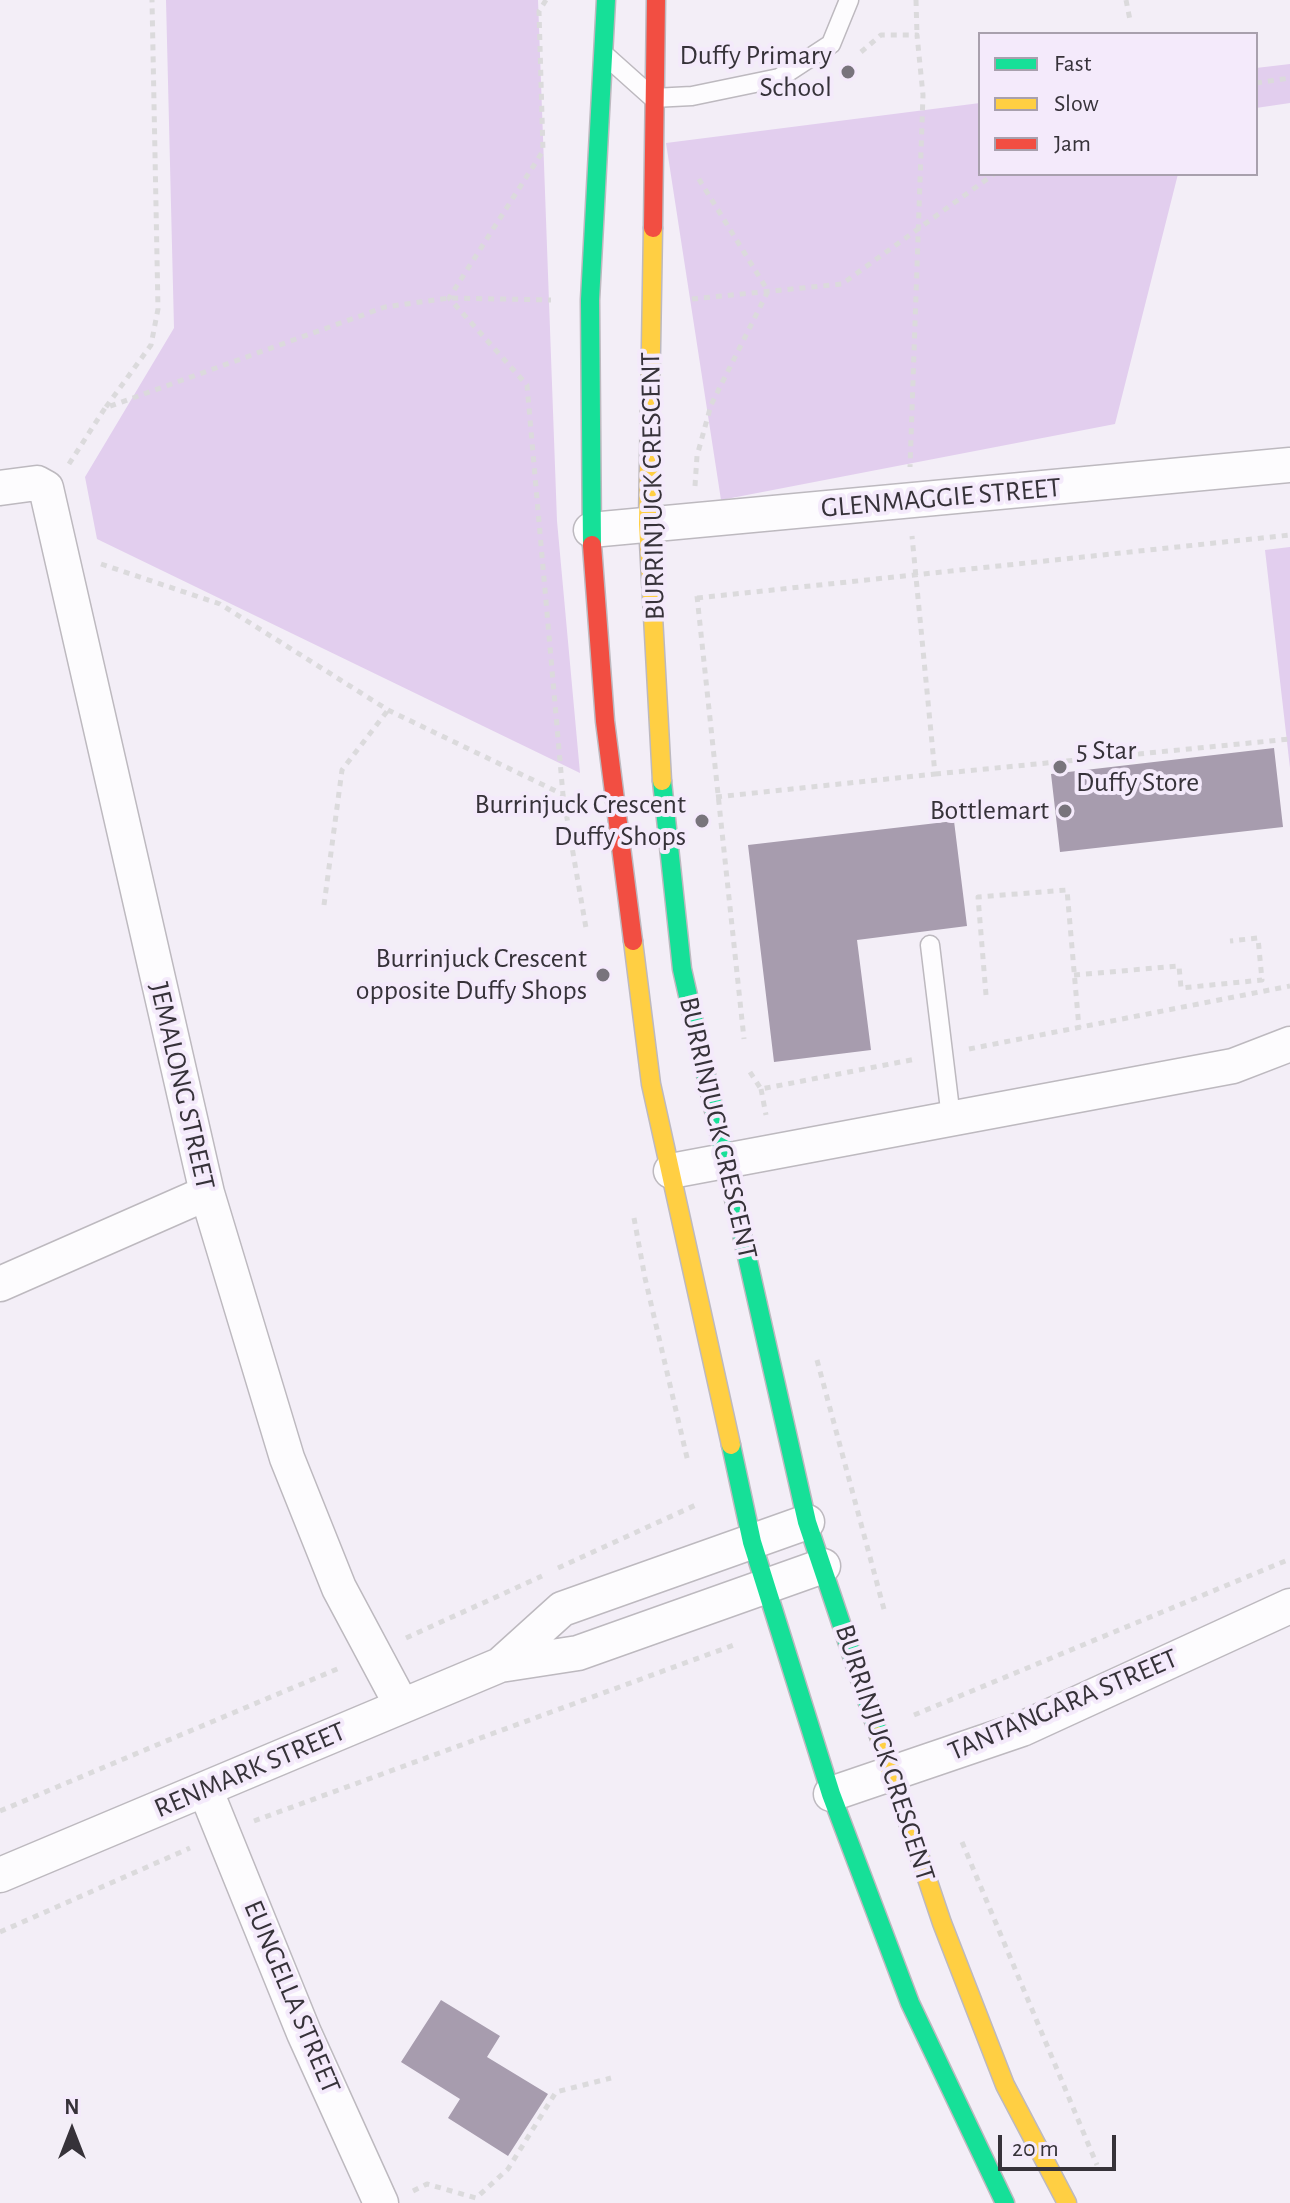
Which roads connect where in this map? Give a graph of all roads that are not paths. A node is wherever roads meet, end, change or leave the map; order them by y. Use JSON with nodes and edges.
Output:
{"nodes":[{"id":1,"x":606,"y":0,"type":"edge"},
{"id":2,"x":656,"y":0,"type":"edge"},
{"id":3,"x":849,"y":0,"type":"edge"},
{"id":4,"x":603,"y":53,"type":"junction"},
{"id":5,"x":653,"y":98,"type":"junction"},
{"id":6,"x":1290,"y":465,"type":"edge"},
{"id":7,"x":0,"y":488,"type":"edge"},
{"id":8,"x":648,"y":524,"type":"junction"},
{"id":9,"x":591,"y":530,"type":"junction"},
{"id":10,"x":930,"y":945,"type":"dead end"},
{"id":11,"x":1290,"y":1044,"type":"edge"},
{"id":12,"x":951,"y":1118,"type":"junction"},
{"id":13,"x":727,"y":1162,"type":"junction"},
{"id":14,"x":671,"y":1171,"type":"junction"},
{"id":15,"x":207,"y":1193,"type":"junction"},
{"id":16,"x":0,"y":1284,"type":"edge"},
{"id":17,"x":807,"y":1522,"type":"junction"},
{"id":18,"x":752,"y":1542,"type":"junction"},
{"id":19,"x":823,"y":1566,"type":"junction"},
{"id":20,"x":766,"y":1586,"type":"junction"},
{"id":21,"x":1290,"y":1606,"type":"edge"},
{"id":22,"x":500,"y":1665,"type":"junction"},
{"id":23,"x":402,"y":1706,"type":"junction"},
{"id":24,"x":892,"y":1773,"type":"junction"},
{"id":25,"x":205,"y":1789,"type":"junction"},
{"id":26,"x":831,"y":1794,"type":"junction"},
{"id":27,"x":0,"y":1875,"type":"edge"},
{"id":28,"x":391,"y":2200,"type":"edge"},
{"id":29,"x":1005,"y":2203,"type":"edge"},
{"id":30,"x":1067,"y":2203,"type":"edge"}],
"edges":[{"from":1,"to":4,"type":"street","name":"BURRINJUCK CRESCENT"},
{"from":2,"to":5,"type":"street","name":"BURRINJUCK CRESCENT"},
{"from":3,"to":5,"type":"lane"},
{"from":4,"to":5,"type":"lane"},
{"from":4,"to":9,"type":"street","name":"BURRINJUCK CRESCENT"},
{"from":5,"to":8,"type":"street","name":"BURRINJUCK CRESCENT"},
{"from":6,"to":8,"type":"street","name":"GLENMAGGIE STREET"},
{"from":7,"to":15,"type":"street","name":"JEMALONG STREET"},
{"from":8,"to":9,"type":"street","name":"GLENMAGGIE STREET"},
{"from":8,"to":13,"type":"street","name":"BURRINJUCK CRESCENT"},
{"from":9,"to":14,"type":"street","name":"BURRINJUCK CRESCENT"},
{"from":10,"to":12,"type":"lane"},
{"from":11,"to":12,"type":"street"},
{"from":12,"to":13,"type":"street"},
{"from":13,"to":14,"type":"street"},
{"from":13,"to":17,"type":"street","name":"BURRINJUCK CRESCENT"},
{"from":14,"to":18,"type":"street","name":"BURRINJUCK CRESCENT"},
{"from":15,"to":16,"type":"street"},
{"from":15,"to":23,"type":"street","name":"JEMALONG STREET"},
{"from":17,"to":18,"type":"street","name":"RENMARK STREET"},
{"from":17,"to":19,"type":"street","name":"BURRINJUCK CRESCENT"},
{"from":18,"to":20,"type":"street","name":"BURRINJUCK CRESCENT"},
{"from":18,"to":22,"type":"street","name":"RENMARK STREET"},
{"from":19,"to":20,"type":"street","name":"RENMARK STREET"},
{"from":19,"to":24,"type":"street","name":"BURRINJUCK CRESCENT"},
{"from":20,"to":22,"type":"street","name":"RENMARK STREET"},
{"from":20,"to":26,"type":"street","name":"BURRINJUCK CRESCENT"},
{"from":21,"to":24,"type":"street","name":"TANTANGARA STREET"},
{"from":22,"to":23,"type":"street","name":"RENMARK STREET"},
{"from":23,"to":25,"type":"street","name":"RENMARK STREET"},
{"from":24,"to":26,"type":"street","name":"TANTANGARA STREET"},
{"from":24,"to":30,"type":"street","name":"BURRINJUCK CRESCENT"},
{"from":25,"to":27,"type":"street","name":"RENMARK STREET"},
{"from":25,"to":28,"type":"street","name":"EUNGELLA STREET"},
{"from":26,"to":29,"type":"street","name":"BURRINJUCK CRESCENT"}]}
